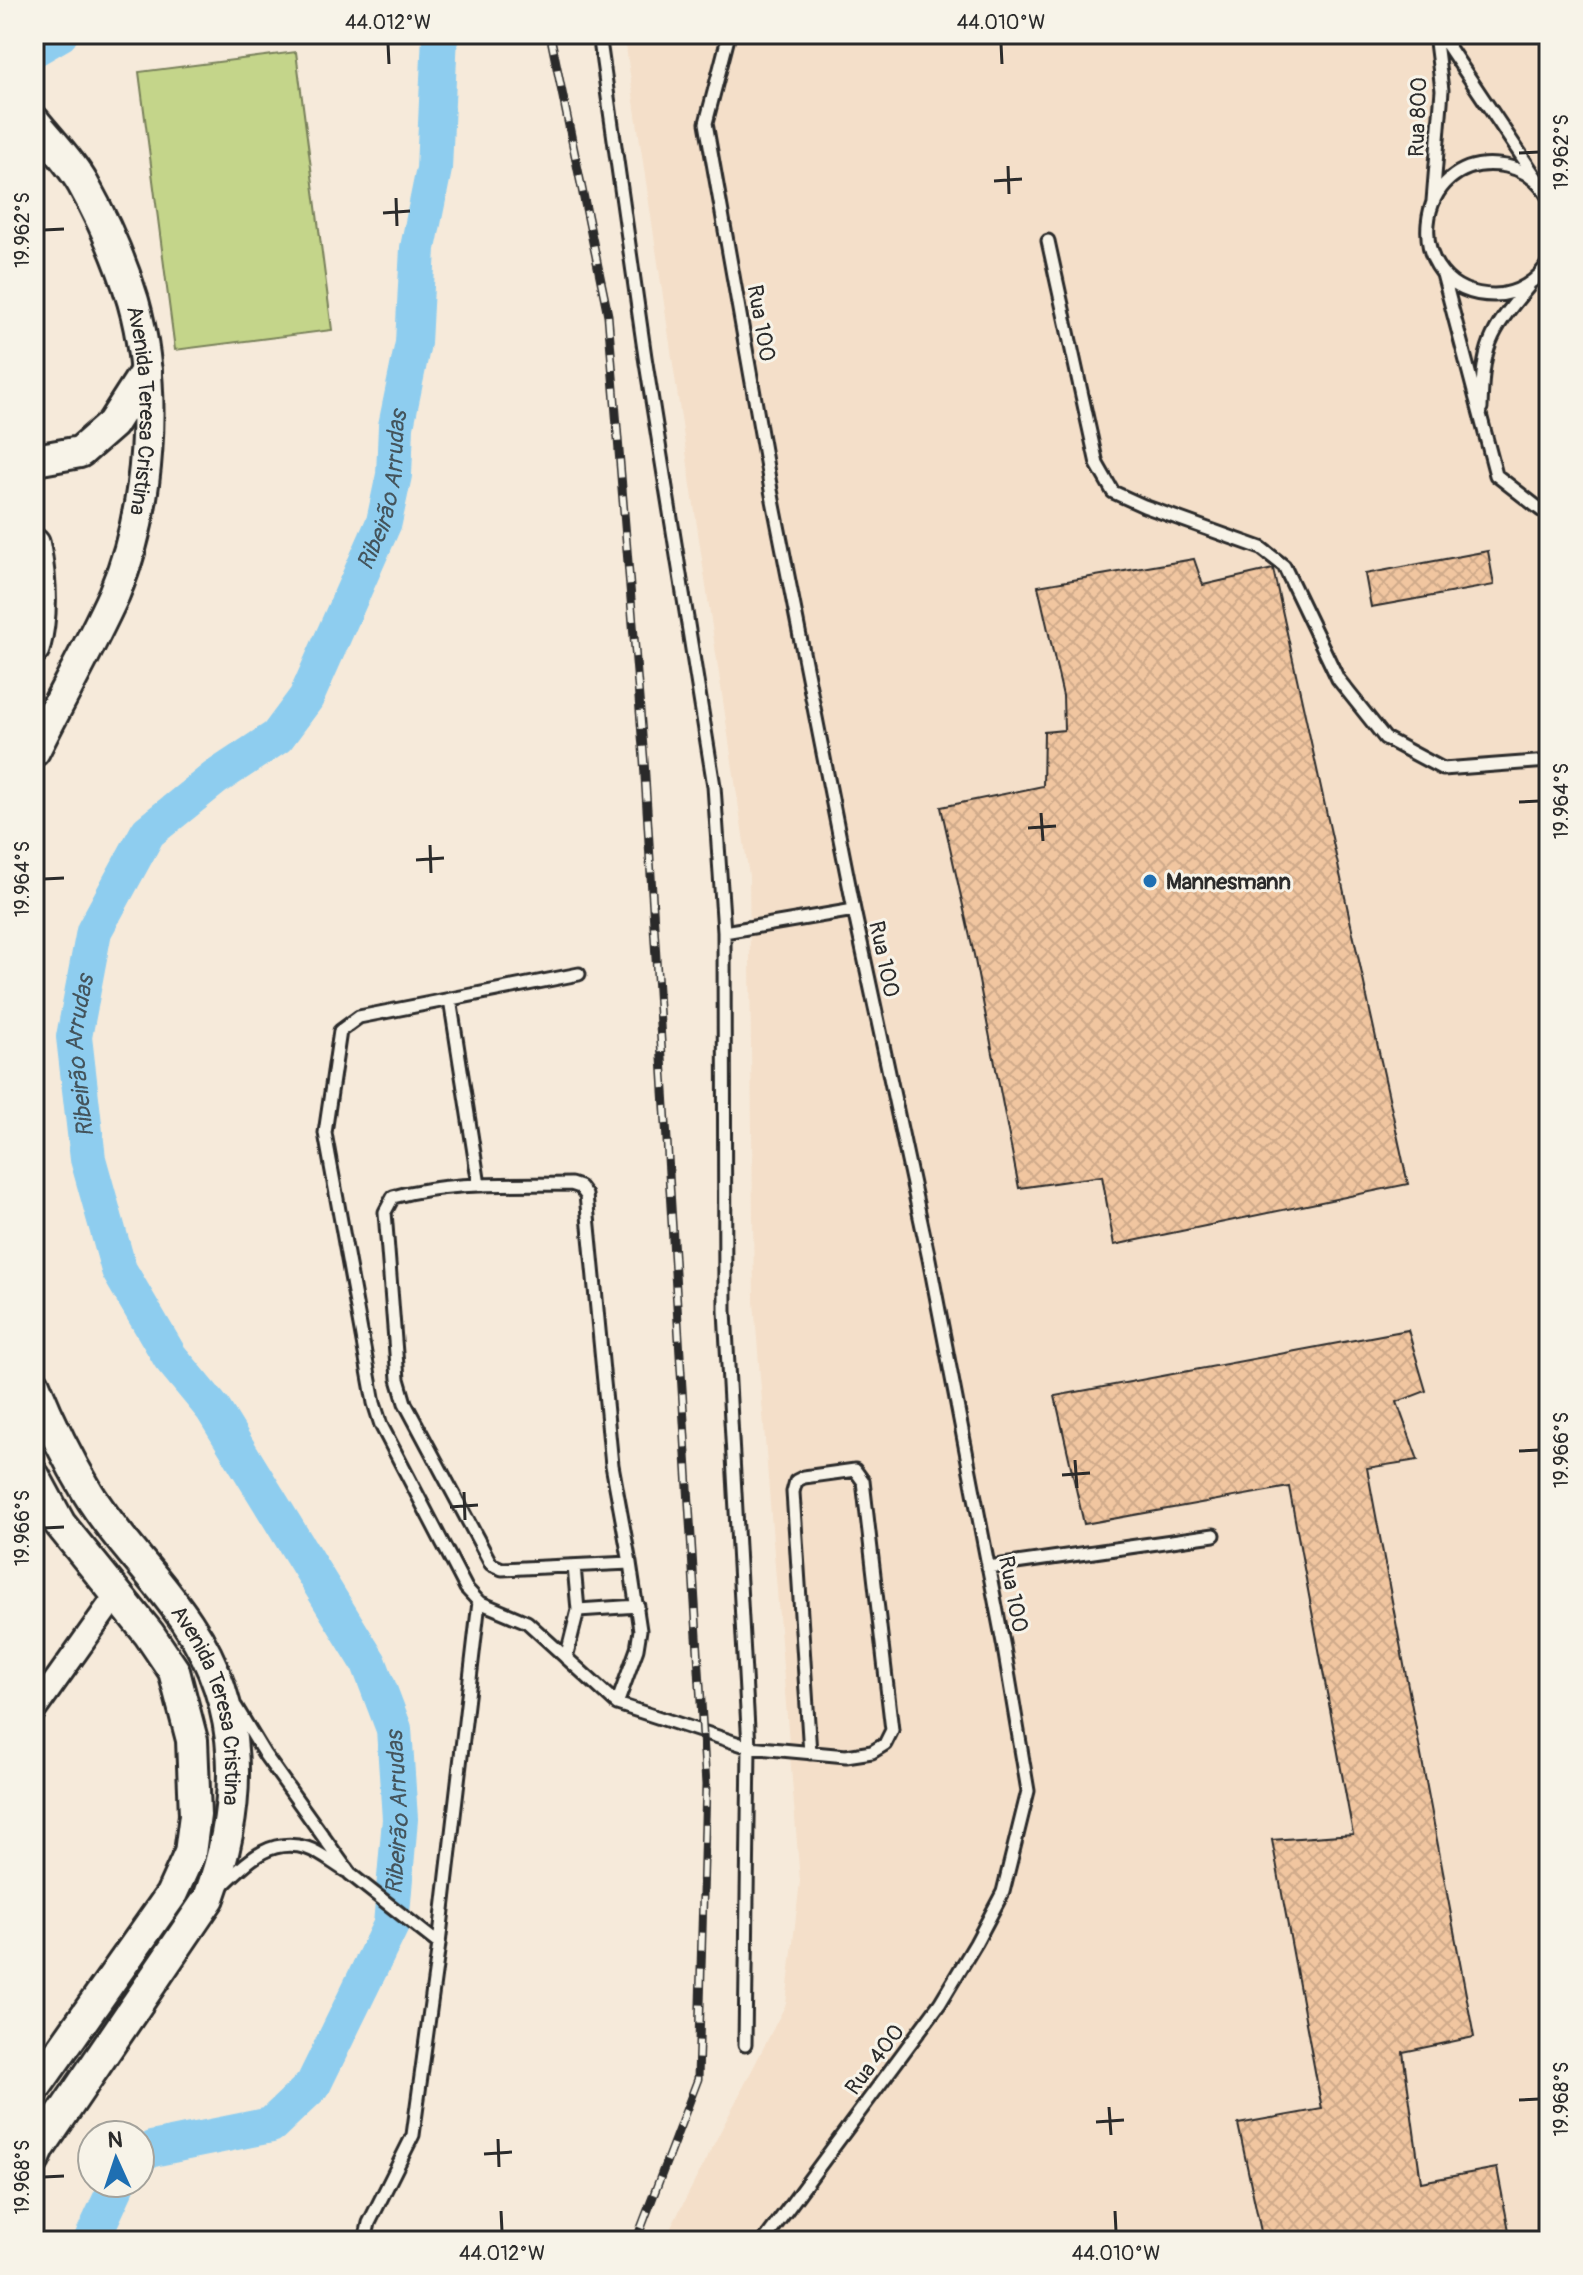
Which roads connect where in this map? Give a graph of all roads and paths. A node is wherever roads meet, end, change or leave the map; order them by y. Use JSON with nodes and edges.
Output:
{"nodes":[{"id":1,"x":599,"y":34,"type":"edge"},
{"id":2,"x":729,"y":34,"type":"edge"},
{"id":3,"x":1437,"y":34,"type":"edge"},
{"id":4,"x":34,"y":121,"type":"edge"},
{"id":5,"x":1547,"y":194,"type":"edge"},
{"id":6,"x":1433,"y":201,"type":"junction"},
{"id":7,"x":1048,"y":241,"type":"dead end"},
{"id":8,"x":1549,"y":261,"type":"edge"},
{"id":9,"x":1443,"y":273,"type":"junction"},
{"id":10,"x":1533,"y":281,"type":"junction"},
{"id":11,"x":146,"y":371,"type":"junction"},
{"id":12,"x":1481,"y":421,"type":"junction"},
{"id":13,"x":34,"y":458,"type":"edge"},
{"id":14,"x":1549,"y":511,"type":"edge"},
{"id":15,"x":34,"y":544,"type":"edge"},
{"id":16,"x":37,"y":605,"type":"edge"},
{"id":17,"x":34,"y":648,"type":"edge"},
{"id":18,"x":34,"y":751,"type":"edge"},
{"id":19,"x":1549,"y":761,"type":"edge"},
{"id":20,"x":854,"y":910,"type":"junction"},
{"id":21,"x":724,"y":932,"type":"junction"},
{"id":22,"x":579,"y":974,"type":"dead end"},
{"id":23,"x":450,"y":999,"type":"junction"},
{"id":24,"x":479,"y":1185,"type":"junction"},
{"id":25,"x":34,"y":1384,"type":"edge"},
{"id":26,"x":34,"y":1476,"type":"edge"},
{"id":27,"x":1214,"y":1535,"type":"dead end"},
{"id":28,"x":630,"y":1563,"type":"junction"},
{"id":29,"x":574,"y":1566,"type":"junction"},
{"id":30,"x":988,"y":1567,"type":"junction"},
{"id":31,"x":117,"y":1594,"type":"junction"},
{"id":32,"x":479,"y":1602,"type":"junction"},
{"id":33,"x":638,"y":1606,"type":"junction"},
{"id":34,"x":578,"y":1610,"type":"junction"},
{"id":35,"x":566,"y":1658,"type":"junction"},
{"id":36,"x":219,"y":1679,"type":"junction"},
{"id":37,"x":617,"y":1704,"type":"junction"},
{"id":38,"x":34,"y":1711,"type":"edge"},
{"id":39,"x":749,"y":1747,"type":"junction"},
{"id":40,"x":810,"y":1753,"type":"junction"},
{"id":41,"x":350,"y":1874,"type":"junction"},
{"id":42,"x":1003,"y":1892,"type":"joint"},
{"id":43,"x":209,"y":1898,"type":"junction"},
{"id":44,"x":439,"y":1944,"type":"junction"},
{"id":45,"x":745,"y":2045,"type":"dead end"},
{"id":46,"x":34,"y":2089,"type":"edge"},
{"id":47,"x":34,"y":2160,"type":"edge"},
{"id":48,"x":365,"y":2241,"type":"edge"},
{"id":49,"x":764,"y":2241,"type":"edge"}],
"edges":[{"from":1,"to":21,"type":"lane"},
{"from":2,"to":20,"type":"lane","name":"Rua 100"},
{"from":3,"to":5,"type":"lane"},
{"from":3,"to":6,"type":"lane","name":"Rua 800"},
{"from":4,"to":11,"type":"main road","name":"Avenida Teresa Cristina"},
{"from":5,"to":6,"type":"lane"},
{"from":6,"to":9,"type":"lane","name":"Rua 800"},
{"from":7,"to":19,"type":"lane"},
{"from":8,"to":10,"type":"lane"},
{"from":9,"to":10,"type":"lane"},
{"from":9,"to":12,"type":"lane"},
{"from":10,"to":12,"type":"lane"},
{"from":11,"to":13,"type":"main road"},
{"from":11,"to":18,"type":"main road","name":"Avenida Teresa Cristina"},
{"from":12,"to":14,"type":"lane"},
{"from":15,"to":16,"type":"main road"},
{"from":16,"to":17,"type":"main road"},
{"from":20,"to":21,"type":"lane"},
{"from":20,"to":30,"type":"lane","name":"Rua 100"},
{"from":21,"to":39,"type":"lane"},
{"from":22,"to":23,"type":"lane"},
{"from":23,"to":24,"type":"lane"},
{"from":23,"to":32,"type":"lane"},
{"from":24,"to":28,"type":"lane"},
{"from":24,"to":29,"type":"lane"},
{"from":25,"to":36,"type":"main road","name":"Avenida Teresa Cristina"},
{"from":26,"to":31,"type":"main road","name":"Avenida Teresa Cristina"},
{"from":27,"to":30,"type":"lane"},
{"from":28,"to":29,"type":"lane"},
{"from":28,"to":33,"type":"lane"},
{"from":29,"to":34,"type":"lane"},
{"from":30,"to":42,"type":"lane","name":"Rua 100"},
{"from":31,"to":38,"type":"street"},
{"from":31,"to":46,"type":"main road","name":"Avenida Teresa Cristina"},
{"from":32,"to":35,"type":"lane"},
{"from":32,"to":44,"type":"lane"},
{"from":33,"to":34,"type":"lane"},
{"from":33,"to":37,"type":"lane"},
{"from":34,"to":35,"type":"lane"},
{"from":35,"to":37,"type":"lane"},
{"from":36,"to":41,"type":"lane"},
{"from":36,"to":43,"type":"main road","name":"Avenida Teresa Cristina"},
{"from":37,"to":39,"type":"lane"},
{"from":39,"to":40,"type":"lane"},
{"from":39,"to":45,"type":"lane"},
{"from":40,"to":40,"type":"lane"},
{"from":41,"to":43,"type":"lane"},
{"from":41,"to":44,"type":"lane"},
{"from":42,"to":49,"type":"lane","name":"Rua 400"},
{"from":43,"to":47,"type":"main road","name":"Avenida Teresa Cristina"},
{"from":44,"to":48,"type":"lane"}]}
